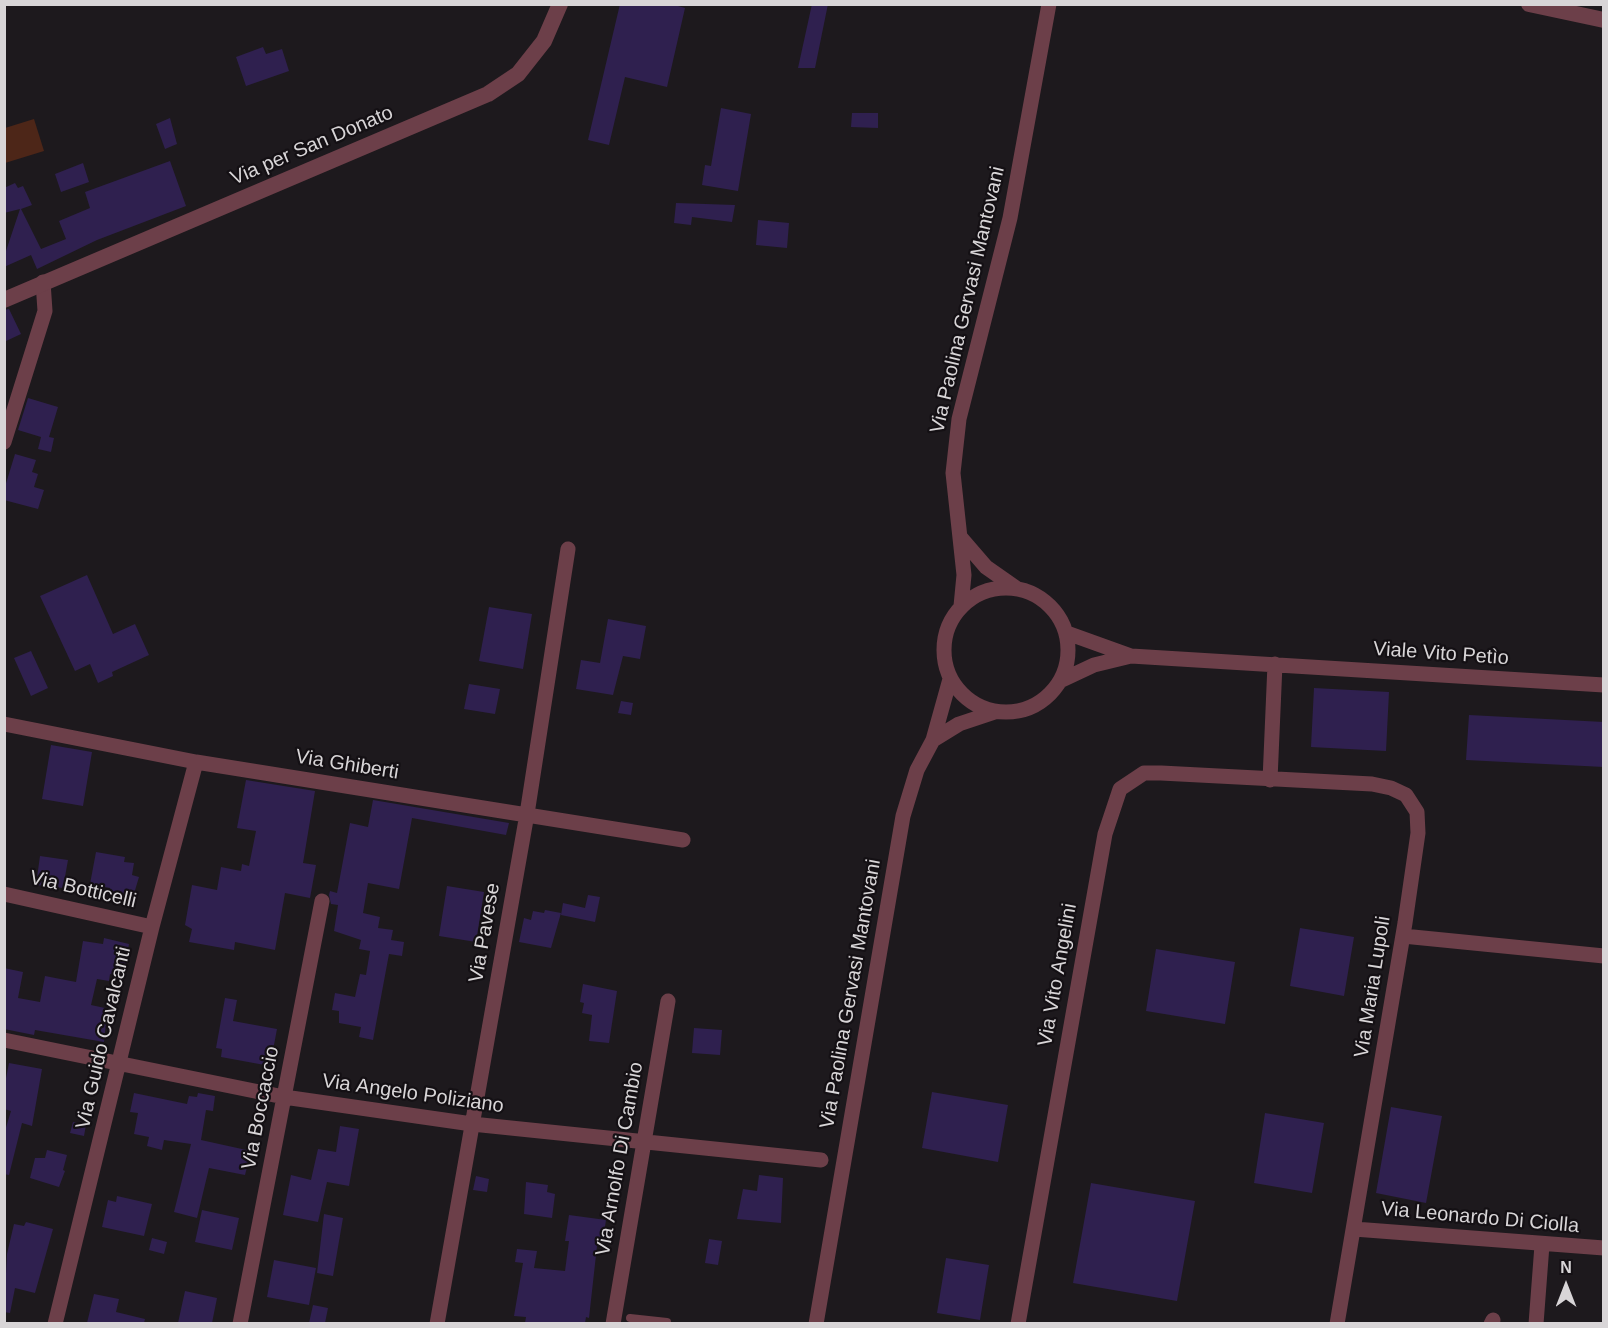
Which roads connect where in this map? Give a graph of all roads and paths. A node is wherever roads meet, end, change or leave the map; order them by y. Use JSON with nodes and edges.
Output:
{"nodes":[{"id":1,"x":560,"y":4,"type":"edge"},
{"id":2,"x":1049,"y":4,"type":"edge"},
{"id":3,"x":1529,"y":4,"type":"edge"},
{"id":4,"x":1604,"y":20,"type":"edge"},
{"id":5,"x":43,"y":282,"type":"junction"},
{"id":6,"x":4,"y":300,"type":"edge"},
{"id":7,"x":4,"y":442,"type":"edge"},
{"id":8,"x":961,"y":538,"type":"junction"},
{"id":9,"x":568,"y":549,"type":"dead end"},
{"id":10,"x":1016,"y":588,"type":"junction"},
{"id":11,"x":961,"y":606,"type":"junction"},
{"id":12,"x":1067,"y":633,"type":"junction"},
{"id":13,"x":1131,"y":657,"type":"junction"},
{"id":14,"x":1275,"y":664,"type":"junction"},
{"id":15,"x":950,"y":679,"type":"junction"},
{"id":16,"x":1062,"y":680,"type":"junction"},
{"id":17,"x":1604,"y":685,"type":"edge"},
{"id":18,"x":996,"y":712,"type":"junction"},
{"id":19,"x":4,"y":724,"type":"edge"},
{"id":20,"x":933,"y":740,"type":"junction"},
{"id":21,"x":196,"y":762,"type":"junction"},
{"id":22,"x":1270,"y":780,"type":"junction"},
{"id":23,"x":527,"y":814,"type":"junction"},
{"id":24,"x":683,"y":840,"type":"dead end"},
{"id":25,"x":4,"y":894,"type":"edge"},
{"id":26,"x":322,"y":901,"type":"dead end"},
{"id":27,"x":152,"y":927,"type":"junction"},
{"id":28,"x":1403,"y":936,"type":"junction"},
{"id":29,"x":1604,"y":956,"type":"edge"},
{"id":30,"x":668,"y":1001,"type":"dead end"},
{"id":31,"x":4,"y":1040,"type":"edge"},
{"id":32,"x":120,"y":1065,"type":"junction"},
{"id":33,"x":284,"y":1097,"type":"junction"},
{"id":34,"x":472,"y":1124,"type":"junction"},
{"id":35,"x":646,"y":1141,"type":"junction"},
{"id":36,"x":820,"y":1160,"type":"dead end"},
{"id":37,"x":1354,"y":1229,"type":"junction"},
{"id":38,"x":1542,"y":1245,"type":"junction"},
{"id":39,"x":1604,"y":1248,"type":"edge"},
{"id":40,"x":619,"y":1319,"type":"edge"},
{"id":41,"x":667,"y":1322,"type":"edge"},
{"id":42,"x":55,"y":1323,"type":"edge"},
{"id":43,"x":240,"y":1323,"type":"edge"},
{"id":44,"x":437,"y":1323,"type":"edge"},
{"id":45,"x":816,"y":1323,"type":"edge"},
{"id":46,"x":1018,"y":1323,"type":"edge"},
{"id":47,"x":1338,"y":1323,"type":"edge"},
{"id":48,"x":1536,"y":1323,"type":"edge"}],
"edges":[{"from":1,"to":5,"type":"street","name":"Via per San Donato"},
{"from":2,"to":8,"type":"street","name":"Via Paolina Gervasi Mantovani"},
{"from":3,"to":4,"type":"street"},
{"from":5,"to":6,"type":"street","name":"Via per San Donato"},
{"from":5,"to":7,"type":"street"},
{"from":8,"to":10,"type":"street"},
{"from":8,"to":11,"type":"street","name":"Via Paolina Gervasi Mantovani"},
{"from":9,"to":23,"type":"street","name":"Via Pavese"},
{"from":10,"to":11,"type":"street"},
{"from":10,"to":12,"type":"street"},
{"from":11,"to":15,"type":"street"},
{"from":12,"to":13,"type":"street"},
{"from":12,"to":16,"type":"street"},
{"from":13,"to":14,"type":"street","name":"Viale Vito Petìo"},
{"from":13,"to":16,"type":"street"},
{"from":14,"to":17,"type":"street","name":"Viale Vito Petìo"},
{"from":14,"to":22,"type":"street"},
{"from":15,"to":18,"type":"street"},
{"from":15,"to":20,"type":"street","name":"Via Paolina Gervasi Mantovani"},
{"from":16,"to":18,"type":"street"},
{"from":18,"to":20,"type":"street"},
{"from":19,"to":21,"type":"street","name":"Via Ghiberti"},
{"from":20,"to":45,"type":"street","name":"Via Paolina Gervasi Mantovani"},
{"from":21,"to":23,"type":"street","name":"Via Ghiberti"},
{"from":21,"to":27,"type":"street","name":"Via Guido Cavalcanti"},
{"from":22,"to":28,"type":"street","name":"Via Maria Lupoli"},
{"from":22,"to":46,"type":"street","name":"Via Vito Angelini"},
{"from":23,"to":24,"type":"street","name":"Via Ghiberti"},
{"from":23,"to":34,"type":"street","name":"Via Pavese"},
{"from":25,"to":27,"type":"street","name":"Via Botticelli"},
{"from":26,"to":33,"type":"street","name":"Via Boccaccio"},
{"from":27,"to":32,"type":"street","name":"Via Guido Cavalcanti"},
{"from":28,"to":29,"type":"street"},
{"from":28,"to":37,"type":"street","name":"Via Maria Lupoli"},
{"from":30,"to":35,"type":"street","name":"Via Arnolfo Di Cambio"},
{"from":31,"to":32,"type":"street","name":"Via Angelo Poliziano"},
{"from":32,"to":33,"type":"street","name":"Via Angelo Poliziano"},
{"from":32,"to":42,"type":"street","name":"Via Guido Cavalcanti"},
{"from":33,"to":34,"type":"street","name":"Via Angelo Poliziano"},
{"from":33,"to":43,"type":"street","name":"Via Boccaccio"},
{"from":34,"to":35,"type":"street","name":"Via Angelo Poliziano"},
{"from":34,"to":44,"type":"street","name":"Via Pavese"},
{"from":35,"to":36,"type":"street","name":"Via Angelo Poliziano"},
{"from":35,"to":40,"type":"street","name":"Via Arnolfo Di Cambio"},
{"from":37,"to":38,"type":"street","name":"Via Leonardo Di Ciolla"},
{"from":37,"to":47,"type":"street","name":"Via Maria Lupoli"},
{"from":38,"to":39,"type":"street","name":"Via Leonardo Di Ciolla"},
{"from":38,"to":48,"type":"street"},
{"from":40,"to":41,"type":"lane"}]}
